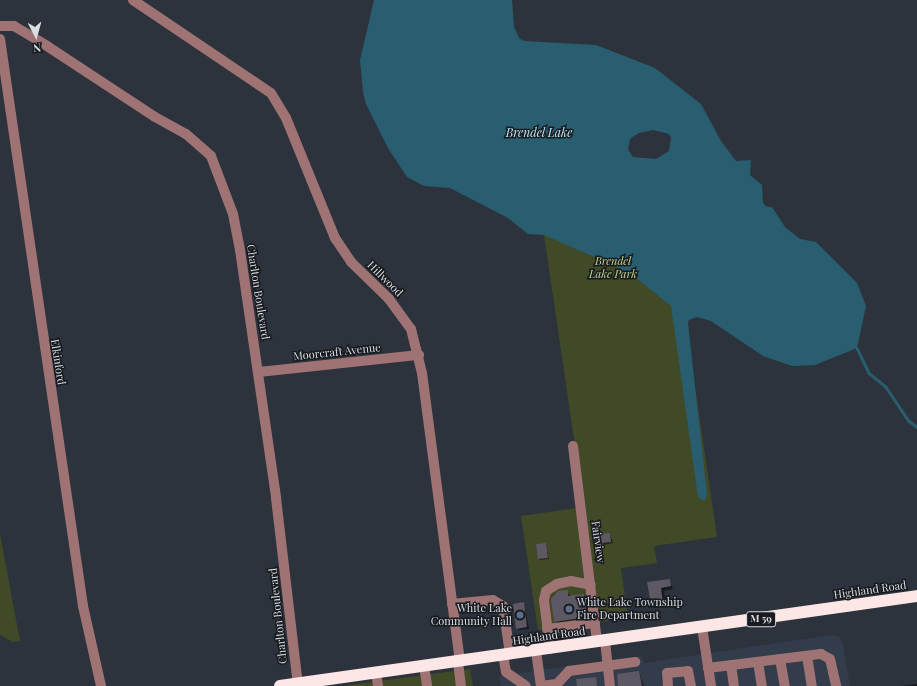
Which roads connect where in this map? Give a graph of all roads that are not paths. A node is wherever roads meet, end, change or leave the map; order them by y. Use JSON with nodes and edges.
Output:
{"nodes":[{"id":1,"x":133,"y":0,"type":"edge"},
{"id":2,"x":0,"y":26,"type":"edge"},
{"id":3,"x":0,"y":39,"type":"edge"},
{"id":4,"x":419,"y":356,"type":"junction"},
{"id":5,"x":259,"y":372,"type":"junction"},
{"id":6,"x":573,"y":446,"type":"dead end"},
{"id":7,"x":591,"y":585,"type":"junction"},
{"id":8,"x":917,"y":596,"type":"edge"},
{"id":9,"x":452,"y":604,"type":"junction"},
{"id":10,"x":595,"y":623,"type":"junction"},
{"id":11,"x":702,"y":627,"type":"junction"},
{"id":12,"x":547,"y":629,"type":"junction"},
{"id":13,"x":601,"y":641,"type":"junction"},
{"id":14,"x":550,"y":649,"type":"junction"},
{"id":15,"x":536,"y":650,"type":"junction"},
{"id":16,"x":506,"y":655,"type":"junction"},
{"id":17,"x":807,"y":656,"type":"junction"},
{"id":18,"x":780,"y":659,"type":"junction"},
{"id":19,"x":459,"y":661,"type":"junction"},
{"id":20,"x":635,"y":662,"type":"dead end"},
{"id":21,"x":758,"y":662,"type":"junction"},
{"id":22,"x":731,"y":665,"type":"junction"},
{"id":23,"x":424,"y":666,"type":"junction"},
{"id":24,"x":608,"y":666,"type":"junction"},
{"id":25,"x":708,"y":668,"type":"junction"},
{"id":26,"x":376,"y":673,"type":"junction"},
{"id":27,"x":298,"y":684,"type":"junction"},
{"id":28,"x":101,"y":686,"type":"edge"},
{"id":29,"x":280,"y":686,"type":"edge"},
{"id":30,"x":378,"y":686,"type":"edge"},
{"id":31,"x":427,"y":686,"type":"edge"},
{"id":32,"x":461,"y":686,"type":"edge"},
{"id":33,"x":526,"y":686,"type":"edge"},
{"id":34,"x":541,"y":686,"type":"edge"},
{"id":35,"x":610,"y":686,"type":"edge"},
{"id":36,"x":668,"y":686,"type":"edge"},
{"id":37,"x":691,"y":686,"type":"edge"},
{"id":38,"x":711,"y":686,"type":"edge"},
{"id":39,"x":734,"y":686,"type":"edge"},
{"id":40,"x":762,"y":686,"type":"edge"},
{"id":41,"x":785,"y":686,"type":"edge"},
{"id":42,"x":812,"y":686,"type":"edge"},
{"id":43,"x":836,"y":686,"type":"edge"}],
"edges":[{"from":1,"to":4,"type":"street","name":"Hillwood"},
{"from":2,"to":5,"type":"street","name":"Charlton Boulevard"},
{"from":3,"to":28,"type":"street","name":"Elkinford"},
{"from":4,"to":5,"type":"street","name":"Moorcraft Avenue"},
{"from":4,"to":9,"type":"street","name":"Hillwood"},
{"from":5,"to":27,"type":"street","name":"Charlton Boulevard"},
{"from":6,"to":7,"type":"street","name":"Fairview"},
{"from":7,"to":10,"type":"street","name":"Fairview"},
{"from":7,"to":12,"type":"street"},
{"from":8,"to":11,"type":"highway","name":"Highland Road","number":"M 59"},
{"from":9,"to":16,"type":"street"},
{"from":9,"to":19,"type":"street","name":"Hillwood"},
{"from":10,"to":12,"type":"street"},
{"from":10,"to":13,"type":"street","name":"Fairview"},
{"from":11,"to":13,"type":"highway","name":"Highland Road","number":"M 59"},
{"from":11,"to":25,"type":"street"},
{"from":12,"to":14,"type":"street"},
{"from":13,"to":14,"type":"highway","name":"Highland Road","number":"M 59"},
{"from":13,"to":24,"type":"street","name":"Fairview"},
{"from":14,"to":15,"type":"highway","name":"Highland Road","number":"M 59"},
{"from":15,"to":16,"type":"highway","name":"Highland Road","number":"M 59"},
{"from":15,"to":34,"type":"street"},
{"from":16,"to":19,"type":"highway","name":"Highland Road","number":"M 59"},
{"from":16,"to":33,"type":"street"},
{"from":17,"to":18,"type":"street"},
{"from":17,"to":42,"type":"street"},
{"from":17,"to":43,"type":"street"},
{"from":18,"to":21,"type":"street"},
{"from":18,"to":41,"type":"street"},
{"from":19,"to":23,"type":"highway","name":"Highland Road","number":"M 59"},
{"from":19,"to":32,"type":"street","name":"Hillwood"},
{"from":20,"to":24,"type":"street"},
{"from":21,"to":22,"type":"street"},
{"from":21,"to":40,"type":"street"},
{"from":22,"to":25,"type":"street"},
{"from":22,"to":39,"type":"street"},
{"from":23,"to":26,"type":"highway","name":"Highland Road","number":"M 59"},
{"from":23,"to":31,"type":"street"},
{"from":24,"to":34,"type":"street"},
{"from":24,"to":35,"type":"street","name":"Fairview"},
{"from":25,"to":38,"type":"street"},
{"from":26,"to":27,"type":"highway","name":"Highland Road","number":"M 59"},
{"from":26,"to":30,"type":"street"},
{"from":27,"to":29,"type":"highway","name":"Highland Road","number":"M 59"},
{"from":36,"to":37,"type":"street"}]}
